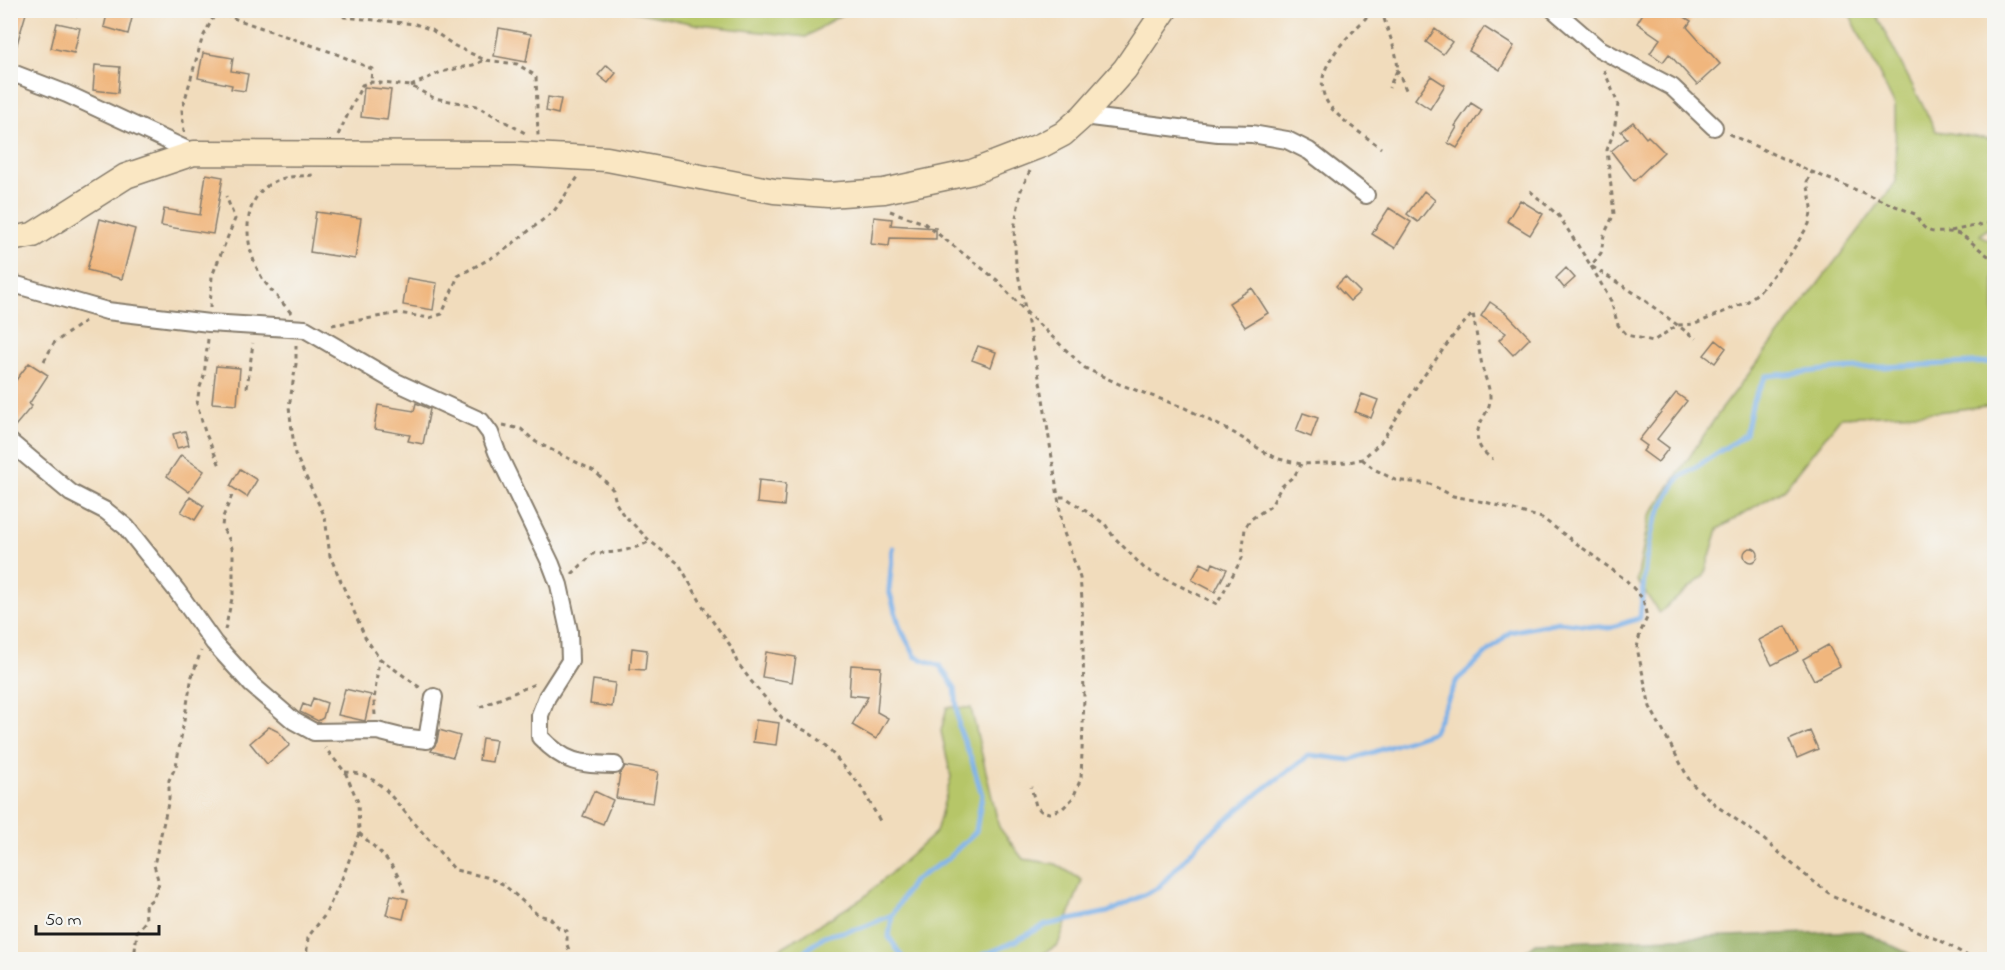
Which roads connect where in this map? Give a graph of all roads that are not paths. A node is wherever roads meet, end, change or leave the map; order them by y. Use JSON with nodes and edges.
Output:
{"nodes":[{"id":1,"x":1165,"y":10,"type":"edge"},
{"id":2,"x":1554,"y":10,"type":"edge"},
{"id":3,"x":10,"y":72,"type":"edge"},
{"id":4,"x":1083,"y":116,"type":"junction"},
{"id":5,"x":1714,"y":127,"type":"road end"},
{"id":6,"x":194,"y":153,"type":"junction"},
{"id":7,"x":1366,"y":195,"type":"dead end"},
{"id":8,"x":10,"y":239,"type":"edge"},
{"id":9,"x":10,"y":284,"type":"edge"},
{"id":10,"x":10,"y":442,"type":"edge"},
{"id":11,"x":434,"y":697,"type":"road end"},
{"id":12,"x":615,"y":765,"type":"dead end"}],
"edges":[{"from":1,"to":4,"type":"street"},
{"from":2,"to":5,"type":"street"},
{"from":3,"to":6,"type":"street"},
{"from":4,"to":6,"type":"street"},
{"from":4,"to":7,"type":"street"},
{"from":6,"to":8,"type":"street"},
{"from":9,"to":12,"type":"street"},
{"from":10,"to":11,"type":"street"}]}
